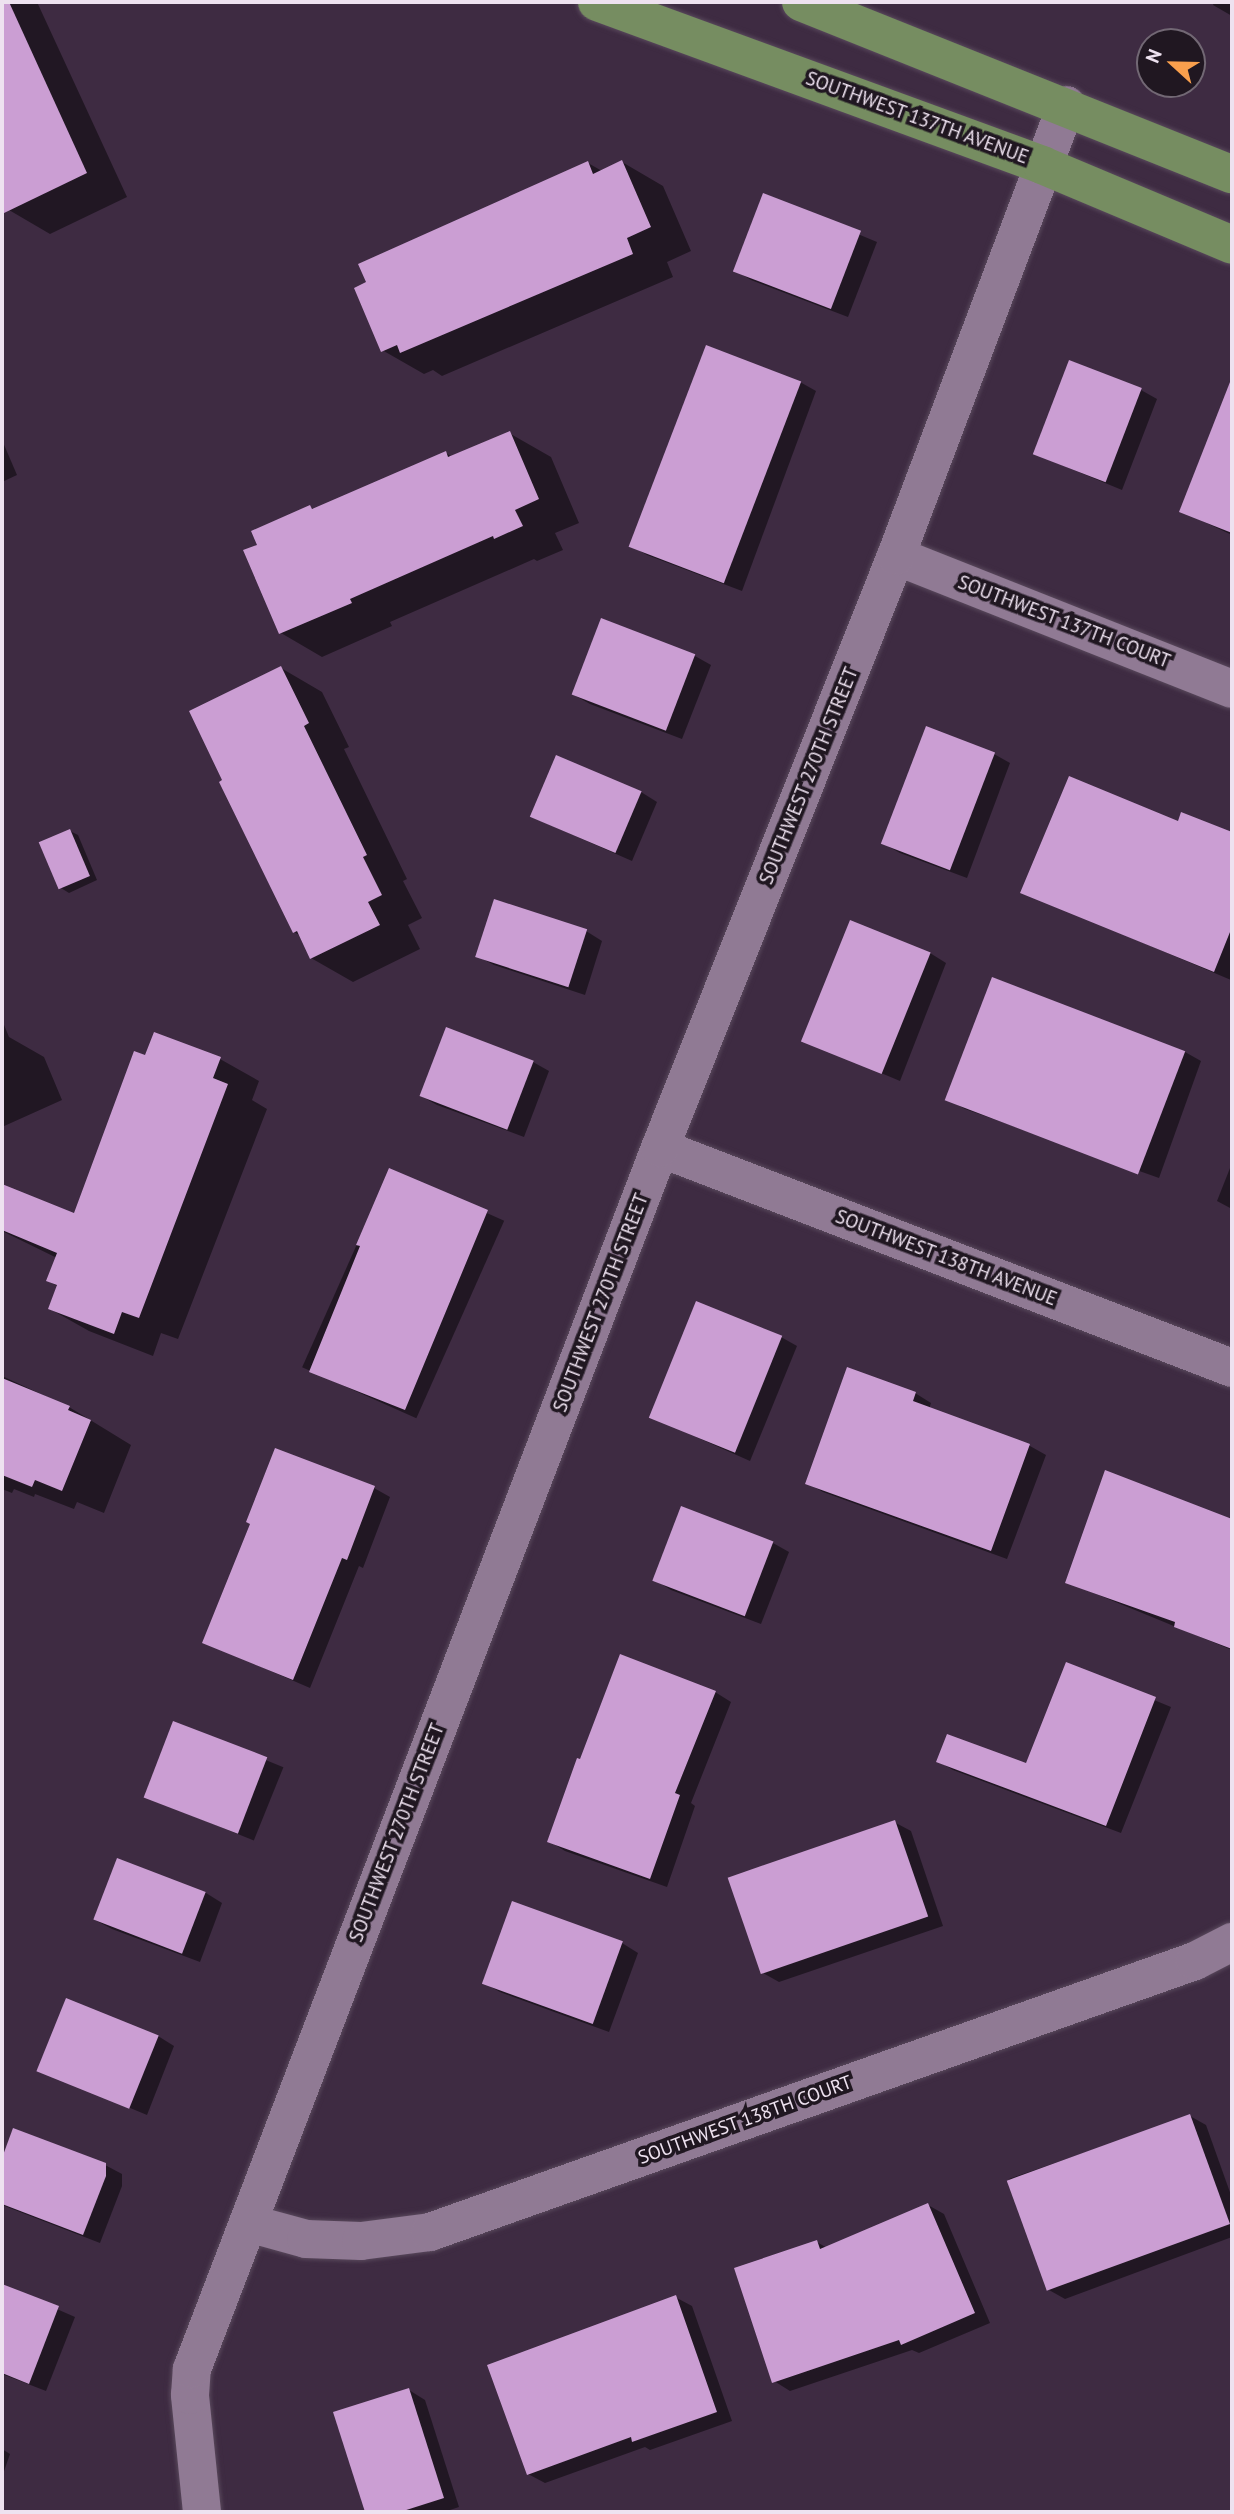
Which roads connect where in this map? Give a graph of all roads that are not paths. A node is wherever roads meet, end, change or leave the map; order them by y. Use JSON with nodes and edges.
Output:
{"nodes":[{"id":1,"x":597,"y":2,"type":"edge"},
{"id":2,"x":801,"y":2,"type":"edge"},
{"id":3,"x":1066,"y":105,"type":"junction"},
{"id":4,"x":1042,"y":165,"type":"junction"},
{"id":5,"x":1232,"y":174,"type":"edge"},
{"id":6,"x":1232,"y":245,"type":"edge"},
{"id":7,"x":896,"y":556,"type":"junction"},
{"id":8,"x":1232,"y":688,"type":"edge"},
{"id":9,"x":660,"y":1148,"type":"junction"},
{"id":10,"x":1232,"y":1368,"type":"edge"},
{"id":11,"x":1232,"y":1942,"type":"edge"},
{"id":12,"x":248,"y":2223,"type":"junction"},
{"id":13,"x":202,"y":2512,"type":"edge"}],
"edges":[{"from":1,"to":4,"type":"main road","name":"SOUTHWEST 137TH AVENUE"},
{"from":2,"to":3,"type":"main road"},
{"from":3,"to":4,"type":"street","name":"SOUTHWEST 270TH STREET"},
{"from":3,"to":5,"type":"main road"},
{"from":4,"to":6,"type":"main road","name":"SOUTHWEST 137TH AVENUE"},
{"from":4,"to":7,"type":"street","name":"SOUTHWEST 270TH STREET"},
{"from":7,"to":8,"type":"street","name":"SOUTHWEST 137TH COURT"},
{"from":7,"to":9,"type":"street","name":"SOUTHWEST 270TH STREET"},
{"from":9,"to":10,"type":"street","name":"SOUTHWEST 138TH AVENUE"},
{"from":9,"to":12,"type":"street","name":"SOUTHWEST 270TH STREET"},
{"from":11,"to":12,"type":"street","name":"SOUTHWEST 138TH COURT"},
{"from":12,"to":13,"type":"street","name":"SOUTHWEST 270TH STREET"}]}
